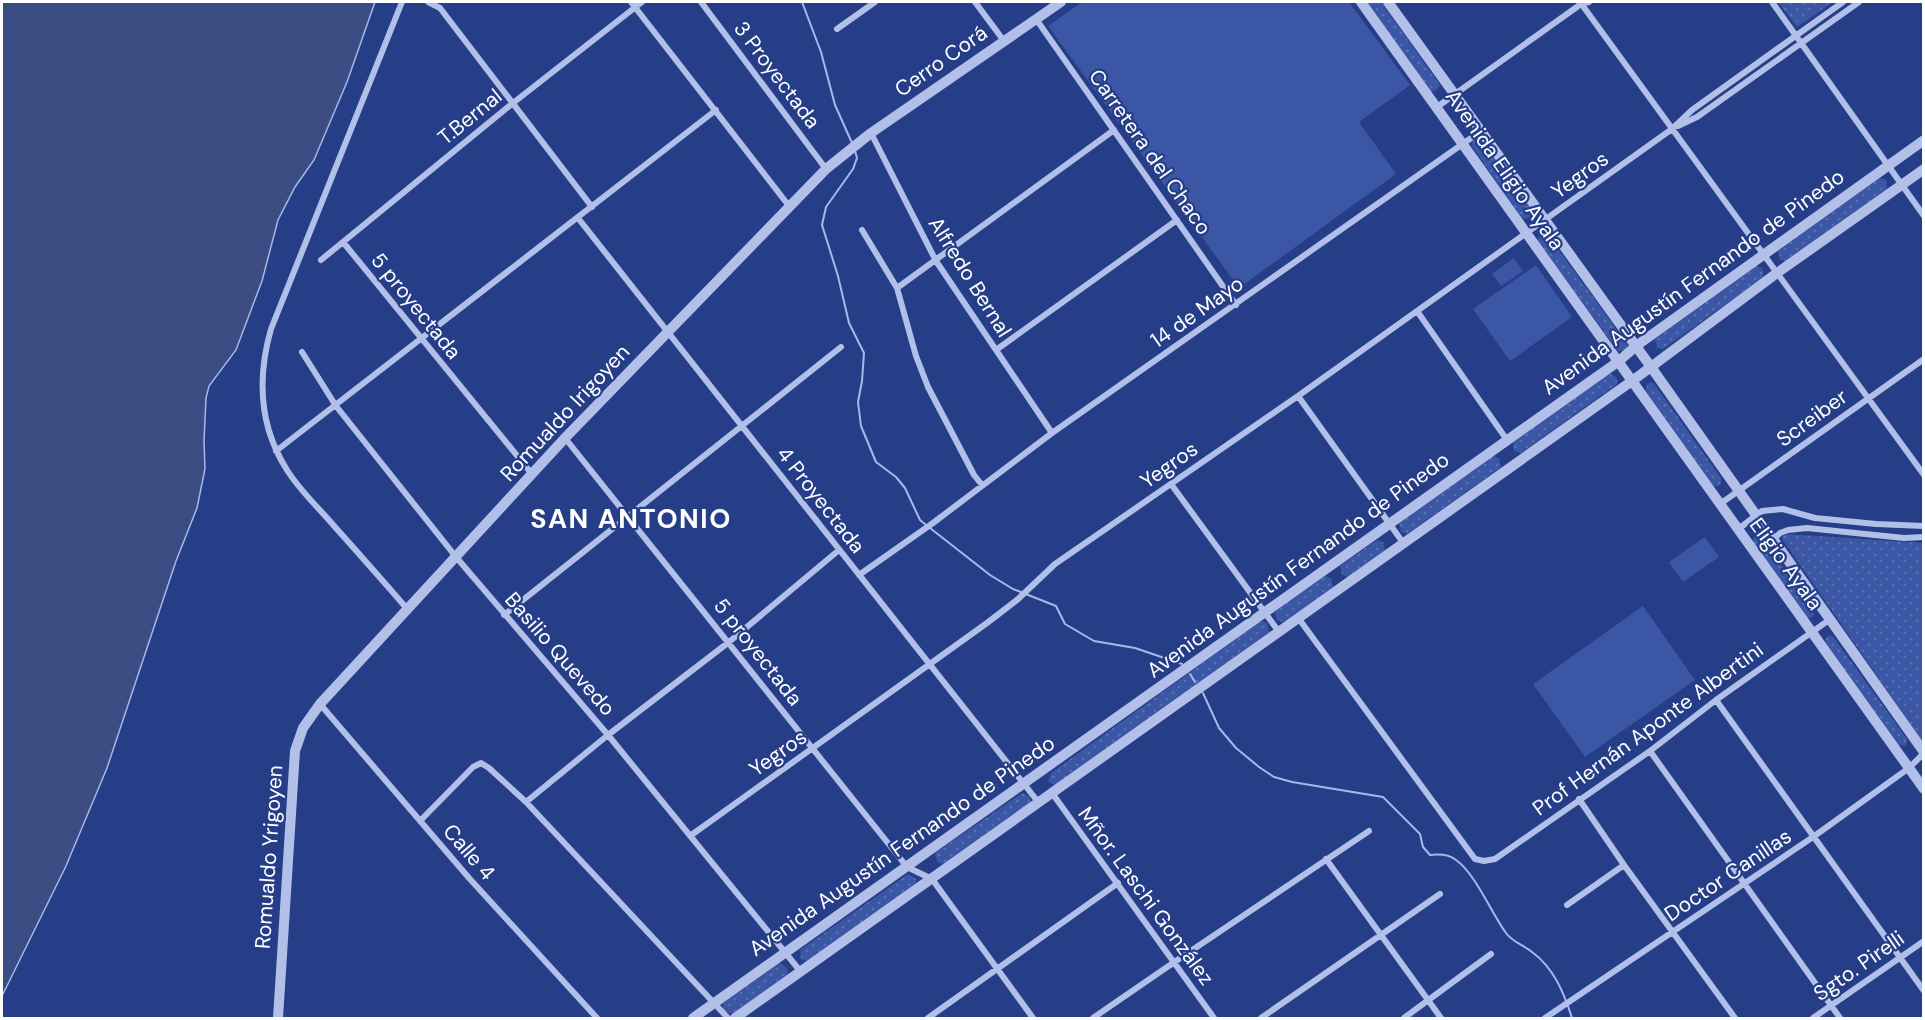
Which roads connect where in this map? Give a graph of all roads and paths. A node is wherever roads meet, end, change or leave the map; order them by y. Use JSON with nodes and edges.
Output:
{"nodes":[{"id":1,"x":402,"y":2,"type":"edge"},
{"id":2,"x":428,"y":2,"type":"edge"},
{"id":3,"x":446,"y":2,"type":"edge"},
{"id":4,"x":642,"y":2,"type":"edge"},
{"id":5,"x":701,"y":2,"type":"edge"},
{"id":6,"x":875,"y":2,"type":"edge"},
{"id":7,"x":975,"y":2,"type":"edge"},
{"id":8,"x":1062,"y":2,"type":"edge"},
{"id":9,"x":1361,"y":2,"type":"edge"},
{"id":10,"x":1388,"y":2,"type":"edge"},
{"id":11,"x":1581,"y":2,"type":"edge"},
{"id":12,"x":1589,"y":2,"type":"edge"},
{"id":13,"x":1772,"y":2,"type":"edge"},
{"id":14,"x":1843,"y":2,"type":"edge"},
{"id":15,"x":1859,"y":2,"type":"edge"},
{"id":16,"x":633,"y":4,"type":"edge"},
{"id":17,"x":441,"y":8,"type":"junction"},
{"id":18,"x":1036,"y":19,"type":"junction"},
{"id":19,"x":837,"y":29,"type":"dead end"},
{"id":20,"x":1797,"y":35,"type":"junction"},
{"id":21,"x":1004,"y":41,"type":"junction"},
{"id":22,"x":1802,"y":43,"type":"junction"},
{"id":23,"x":1455,"y":94,"type":"junction"},
{"id":24,"x":513,"y":103,"type":"junction"},
{"id":25,"x":1437,"y":107,"type":"junction"},
{"id":26,"x":716,"y":110,"type":"junction"},
{"id":27,"x":1672,"y":129,"type":"junction"},
{"id":28,"x":1114,"y":130,"type":"junction"},
{"id":29,"x":1481,"y":131,"type":"junction"},
{"id":30,"x":871,"y":133,"type":"junction"},
{"id":31,"x":1923,"y":140,"type":"edge"},
{"id":32,"x":1462,"y":143,"type":"junction"},
{"id":33,"x":844,"y":155,"type":"joint"},
{"id":34,"x":1888,"y":166,"type":"junction"},
{"id":35,"x":826,"y":169,"type":"junction"},
{"id":36,"x":1923,"y":169,"type":"edge"},
{"id":37,"x":1901,"y":184,"type":"junction"},
{"id":38,"x":789,"y":206,"type":"junction"},
{"id":39,"x":592,"y":207,"type":"junction"},
{"id":40,"x":1923,"y":216,"type":"edge"},
{"id":41,"x":578,"y":218,"type":"junction"},
{"id":42,"x":1177,"y":220,"type":"junction"},
{"id":43,"x":1545,"y":220,"type":"junction"},
{"id":44,"x":862,"y":230,"type":"dead end"},
{"id":45,"x":1525,"y":233,"type":"junction"},
{"id":46,"x":343,"y":242,"type":"junction"},
{"id":47,"x":1764,"y":255,"type":"junction"},
{"id":48,"x":321,"y":260,"type":"dead end"},
{"id":49,"x":936,"y":261,"type":"junction"},
{"id":50,"x":1777,"y":273,"type":"junction"},
{"id":51,"x":897,"y":288,"type":"junction"},
{"id":52,"x":1236,"y":304,"type":"junction"},
{"id":53,"x":1417,"y":311,"type":"junction"},
{"id":54,"x":668,"y":333,"type":"junction"},
{"id":55,"x":422,"y":340,"type":"junction"},
{"id":56,"x":1636,"y":346,"type":"junction"},
{"id":57,"x":841,"y":347,"type":"dead end"},
{"id":58,"x":996,"y":350,"type":"junction"},
{"id":59,"x":302,"y":352,"type":"dead end"},
{"id":60,"x":1923,"y":359,"type":"edge"},
{"id":61,"x":1619,"y":360,"type":"junction"},
{"id":62,"x":1651,"y":367,"type":"junction"},
{"id":63,"x":1632,"y":381,"type":"junction"},
{"id":64,"x":1298,"y":396,"type":"junction"},
{"id":65,"x":1868,"y":398,"type":"junction"},
{"id":66,"x":336,"y":406,"type":"junction"},
{"id":67,"x":742,"y":427,"type":"junction"},
{"id":68,"x":1052,"y":433,"type":"junction"},
{"id":69,"x":565,"y":438,"type":"junction"},
{"id":70,"x":1507,"y":440,"type":"junction"},
{"id":71,"x":276,"y":451,"type":"junction"},
{"id":72,"x":532,"y":474,"type":"junction"},
{"id":73,"x":1923,"y":476,"type":"edge"},
{"id":74,"x":1171,"y":484,"type":"junction"},
{"id":75,"x":982,"y":485,"type":"junction"},
{"id":76,"x":1738,"y":491,"type":"junction"},
{"id":77,"x":1720,"y":504,"type":"junction"},
{"id":78,"x":628,"y":515,"type":"junction"},
{"id":79,"x":1756,"y":516,"type":"junction"},
{"id":80,"x":1389,"y":524,"type":"junction"},
{"id":81,"x":1923,"y":526,"type":"edge"},
{"id":82,"x":1737,"y":530,"type":"junction"},
{"id":83,"x":1923,"y":537,"type":"edge"},
{"id":84,"x":1773,"y":540,"type":"junction"},
{"id":85,"x":1404,"y":544,"type":"junction"},
{"id":86,"x":839,"y":550,"type":"junction"},
{"id":87,"x":456,"y":557,"type":"junction"},
{"id":88,"x":859,"y":575,"type":"junction"},
{"id":89,"x":408,"y":610,"type":"junction"},
{"id":90,"x":1265,"y":612,"type":"junction"},
{"id":91,"x":504,"y":615,"type":"junction"},
{"id":92,"x":1299,"y":619,"type":"junction"},
{"id":93,"x":1829,"y":620,"type":"junction"},
{"id":94,"x":1811,"y":631,"type":"junction"},
{"id":95,"x":1279,"y":632,"type":"junction"},
{"id":96,"x":729,"y":642,"type":"junction"},
{"id":97,"x":930,"y":665,"type":"junction"},
{"id":98,"x":1716,"y":700,"type":"junction"},
{"id":99,"x":320,"y":704,"type":"junction"},
{"id":100,"x":608,"y":735,"type":"junction"},
{"id":101,"x":813,"y":748,"type":"junction"},
{"id":102,"x":1650,"y":751,"type":"junction"},
{"id":103,"x":1923,"y":752,"type":"edge"},
{"id":104,"x":1909,"y":768,"type":"junction"},
{"id":105,"x":1023,"y":785,"type":"junction"},
{"id":106,"x":1923,"y":789,"type":"edge"},
{"id":107,"x":1052,"y":793,"type":"junction"},
{"id":108,"x":1579,"y":799,"type":"junction"},
{"id":109,"x":526,"y":802,"type":"junction"},
{"id":110,"x":1039,"y":803,"type":"junction"},
{"id":111,"x":420,"y":821,"type":"junction"},
{"id":112,"x":1369,"y":831,"type":"dead end"},
{"id":113,"x":690,"y":836,"type":"junction"},
{"id":114,"x":1813,"y":837,"type":"junction"},
{"id":115,"x":1326,"y":860,"type":"junction"},
{"id":116,"x":1624,"y":865,"type":"junction"},
{"id":117,"x":907,"y":867,"type":"junction"},
{"id":118,"x":932,"y":879,"type":"junction"},
{"id":119,"x":1118,"y":883,"type":"junction"},
{"id":120,"x":1744,"y":884,"type":"junction"},
{"id":121,"x":1440,"y":894,"type":"dead end"},
{"id":122,"x":1567,"y":905,"type":"dead end"},
{"id":123,"x":1672,"y":933,"type":"junction"},
{"id":124,"x":1381,"y":935,"type":"junction"},
{"id":125,"x":1923,"y":941,"type":"edge"},
{"id":126,"x":785,"y":953,"type":"junction"},
{"id":127,"x":1491,"y":954,"type":"dead end"},
{"id":128,"x":1900,"y":958,"type":"junction"},
{"id":129,"x":1173,"y":963,"type":"junction"},
{"id":130,"x":996,"y":968,"type":"junction"},
{"id":131,"x":801,"y":972,"type":"junction"},
{"id":132,"x":1923,"y":991,"type":"edge"},
{"id":133,"x":1428,"y":1001,"type":"junction"},
{"id":134,"x":715,"y":1003,"type":"junction"},
{"id":135,"x":1830,"y":1006,"type":"junction"},
{"id":136,"x":278,"y":1018,"type":"edge"},
{"id":137,"x":597,"y":1018,"type":"edge"},
{"id":138,"x":693,"y":1018,"type":"edge"},
{"id":139,"x":728,"y":1018,"type":"edge"},
{"id":140,"x":735,"y":1018,"type":"edge"},
{"id":141,"x":928,"y":1018,"type":"edge"},
{"id":142,"x":1033,"y":1018,"type":"edge"},
{"id":143,"x":1093,"y":1018,"type":"edge"},
{"id":144,"x":1214,"y":1018,"type":"edge"},
{"id":145,"x":1261,"y":1018,"type":"edge"},
{"id":146,"x":1404,"y":1018,"type":"edge"},
{"id":147,"x":1441,"y":1018,"type":"edge"},
{"id":148,"x":1545,"y":1018,"type":"edge"},
{"id":149,"x":1735,"y":1018,"type":"edge"},
{"id":150,"x":1813,"y":1018,"type":"edge"},
{"id":151,"x":1840,"y":1018,"type":"edge"}],
"edges":[{"from":1,"to":71,"type":"street"},
{"from":2,"to":17,"type":"street"},
{"from":3,"to":17,"type":"street"},
{"from":4,"to":16,"type":"street","name":"T.Bernal"},
{"from":5,"to":35,"type":"street","name":"3 Proyectada"},
{"from":6,"to":19,"type":"street"},
{"from":7,"to":21,"type":"street"},
{"from":8,"to":18,"type":"street","name":"Cerro Corá"},
{"from":9,"to":25,"type":"street","name":"Avenida Eligio Ayala"},
{"from":10,"to":23,"type":"street","name":"Avenida Eligio Ayala"},
{"from":11,"to":12,"type":"street"},
{"from":11,"to":23,"type":"street"},
{"from":11,"to":27,"type":"street"},
{"from":13,"to":20,"type":"street"},
{"from":14,"to":20,"type":"street","name":"Yegros"},
{"from":15,"to":22,"type":"street","name":"Yegros"},
{"from":16,"to":24,"type":"street","name":"T.Bernal"},
{"from":16,"to":26,"type":"street"},
{"from":17,"to":24,"type":"street"},
{"from":18,"to":21,"type":"street","name":"Cerro Corá"},
{"from":18,"to":28,"type":"street","name":"Carretera del Chaco"},
{"from":20,"to":22,"type":"street"},
{"from":20,"to":27,"type":"street","name":"Yegros"},
{"from":21,"to":30,"type":"street","name":"Cerro Corá"},
{"from":22,"to":27,"type":"street","name":"Yegros"},
{"from":22,"to":34,"type":"street"},
{"from":23,"to":25,"type":"street"},
{"from":23,"to":29,"type":"street","name":"Avenida Eligio Ayala"},
{"from":24,"to":39,"type":"street"},
{"from":24,"to":46,"type":"street","name":"T.Bernal"},
{"from":25,"to":32,"type":"street","name":"Avenida Eligio Ayala"},
{"from":26,"to":38,"type":"street"},
{"from":26,"to":39,"type":"street"},
{"from":27,"to":43,"type":"street","name":"Yegros"},
{"from":27,"to":47,"type":"street"},
{"from":28,"to":42,"type":"street","name":"Carretera del Chaco"},
{"from":28,"to":49,"type":"street"},
{"from":29,"to":32,"type":"street","name":"14 de Mayo"},
{"from":29,"to":43,"type":"street","name":"Avenida Eligio Ayala"},
{"from":30,"to":33,"type":"street","name":"Cerro Corá"},
{"from":30,"to":49,"type":"street","name":"Alfredo Bernal"},
{"from":31,"to":34,"type":"street","name":"Avenida Augustín Fernando de Pinedo"},
{"from":32,"to":45,"type":"street","name":"Avenida Eligio Ayala"},
{"from":32,"to":52,"type":"street","name":"14 de Mayo"},
{"from":33,"to":35,"type":"street","name":"Romualdo Irigoyen"},
{"from":34,"to":37,"type":"street"},
{"from":34,"to":47,"type":"street","name":"Avenida Augustín Fernando de Pinedo"},
{"from":35,"to":38,"type":"street","name":"Romualdo Irigoyen"},
{"from":36,"to":37,"type":"street","name":"Avenida Augustín Fernando de Pinedo"},
{"from":37,"to":40,"type":"street"},
{"from":37,"to":50,"type":"street","name":"Avenida Augustín Fernando de Pinedo"},
{"from":38,"to":54,"type":"street","name":"Romualdo Irigoyen"},
{"from":39,"to":41,"type":"street"},
{"from":41,"to":54,"type":"street","name":"4 Proyectada"},
{"from":41,"to":55,"type":"street"},
{"from":42,"to":52,"type":"street","name":"Carretera del Chaco"},
{"from":42,"to":58,"type":"street"},
{"from":43,"to":45,"type":"street","name":"Yegros"},
{"from":43,"to":56,"type":"street","name":"Avenida Eligio Ayala"},
{"from":44,"to":51,"type":"street"},
{"from":45,"to":53,"type":"street","name":"Yegros"},
{"from":45,"to":61,"type":"street","name":"Avenida Eligio Ayala"},
{"from":46,"to":48,"type":"street","name":"T.Bernal"},
{"from":46,"to":55,"type":"street","name":"5 proyectada"},
{"from":47,"to":50,"type":"street"},
{"from":47,"to":56,"type":"street","name":"Avenida Augustín Fernando de Pinedo"},
{"from":49,"to":51,"type":"street"},
{"from":49,"to":58,"type":"street","name":"Alfredo Bernal"},
{"from":50,"to":62,"type":"street","name":"Avenida Augustín Fernando de Pinedo"},
{"from":50,"to":65,"type":"street"},
{"from":51,"to":75,"type":"street"},
{"from":52,"to":68,"type":"street","name":"14 de Mayo"},
{"from":53,"to":64,"type":"street","name":"Yegros"},
{"from":53,"to":70,"type":"street"},
{"from":54,"to":67,"type":"street","name":"4 Proyectada"},
{"from":54,"to":69,"type":"street","name":"Romualdo Irigoyen"},
{"from":55,"to":66,"type":"street"},
{"from":55,"to":72,"type":"street","name":"5 proyectada"},
{"from":56,"to":61,"type":"street","name":"Avenida Augustín Fernando de Pinedo"},
{"from":56,"to":62,"type":"street","name":"Eligio Ayala"},
{"from":57,"to":67,"type":"street"},
{"from":58,"to":68,"type":"street","name":"Alfredo Bernal"},
{"from":59,"to":66,"type":"street","name":"Basilio Quevedo"},
{"from":60,"to":65,"type":"street","name":"Screiber"},
{"from":61,"to":63,"type":"street","name":"Eligio Ayala"},
{"from":61,"to":70,"type":"street","name":"Avenida Augustín Fernando de Pinedo"},
{"from":62,"to":63,"type":"street","name":"Avenida Augustín Fernando de Pinedo"},
{"from":62,"to":76,"type":"street","name":"Eligio Ayala"},
{"from":63,"to":77,"type":"street","name":"Eligio Ayala"},
{"from":63,"to":85,"type":"street","name":"Avenida Augustín Fernando de Pinedo"},
{"from":64,"to":74,"type":"street","name":"Yegros"},
{"from":64,"to":80,"type":"street"},
{"from":65,"to":73,"type":"street"},
{"from":65,"to":76,"type":"street","name":"Screiber"},
{"from":66,"to":71,"type":"street"},
{"from":66,"to":87,"type":"street","name":"Basilio Quevedo"},
{"from":67,"to":78,"type":"street"},
{"from":67,"to":86,"type":"street","name":"4 Proyectada"},
{"from":68,"to":75,"type":"street","name":"14 de Mayo"},
{"from":69,"to":72,"type":"street","name":"Romualdo Irigoyen"},
{"from":69,"to":78,"type":"street","name":"5 proyectada"},
{"from":70,"to":80,"type":"street","name":"Avenida Augustín Fernando de Pinedo"},
{"from":71,"to":89,"type":"street"},
{"from":72,"to":87,"type":"street","name":"Romualdo Irigoyen"},
{"from":74,"to":90,"type":"street"},
{"from":74,"to":97,"type":"street","name":"Yegros"},
{"from":75,"to":88,"type":"street","name":"14 de Mayo"},
{"from":76,"to":77,"type":"street","name":"Screiber"},
{"from":76,"to":79,"type":"street","name":"Eligio Ayala"},
{"from":77,"to":82,"type":"street","name":"Eligio Ayala"},
{"from":78,"to":91,"type":"street"},
{"from":78,"to":96,"type":"street","name":"5 proyectada"},
{"from":79,"to":81,"type":"street"},
{"from":79,"to":82,"type":"street"},
{"from":79,"to":84,"type":"street","name":"Eligio Ayala"},
{"from":80,"to":85,"type":"street"},
{"from":80,"to":90,"type":"street","name":"Avenida Augustín Fernando de Pinedo"},
{"from":82,"to":94,"type":"street","name":"Eligio Ayala"},
{"from":83,"to":84,"type":"street"},
{"from":84,"to":93,"type":"street","name":"Eligio Ayala"},
{"from":85,"to":92,"type":"street","name":"Avenida Augustín Fernando de Pinedo"},
{"from":86,"to":88,"type":"street","name":"4 Proyectada"},
{"from":86,"to":96,"type":"street"},
{"from":87,"to":89,"type":"street","name":"Romualdo Irigoyen"},
{"from":87,"to":91,"type":"street","name":"Basilio Quevedo"},
{"from":88,"to":97,"type":"street","name":"4 Proyectada"},
{"from":89,"to":99,"type":"street","name":"Romualdo Irigoyen"},
{"from":90,"to":95,"type":"street"},
{"from":90,"to":105,"type":"street","name":"Avenida Augustín Fernando de Pinedo"},
{"from":91,"to":100,"type":"street","name":"Basilio Quevedo"},
{"from":92,"to":95,"type":"street","name":"Avenida Augustín Fernando de Pinedo"},
{"from":92,"to":108,"type":"street","name":"Prof Hernán Aponte Albertini"},
{"from":93,"to":94,"type":"street","name":"Prof Hernán Aponte Albertini"},
{"from":93,"to":103,"type":"street","name":"Eligio Ayala"},
{"from":94,"to":98,"type":"street","name":"Prof Hernán Aponte Albertini"},
{"from":94,"to":104,"type":"street","name":"Eligio Ayala"},
{"from":95,"to":107,"type":"street","name":"Avenida Augustín Fernando de Pinedo"},
{"from":96,"to":100,"type":"street"},
{"from":96,"to":101,"type":"street","name":"5 proyectada"},
{"from":97,"to":101,"type":"street","name":"Yegros"},
{"from":97,"to":105,"type":"street","name":"4 Proyectada"},
{"from":98,"to":102,"type":"street","name":"Prof Hernán Aponte Albertini"},
{"from":98,"to":114,"type":"street"},
{"from":99,"to":111,"type":"street","name":"Calle 4"},
{"from":99,"to":136,"type":"street","name":"Romualdo Yrigoyen"},
{"from":100,"to":109,"type":"street"},
{"from":100,"to":113,"type":"street","name":"Basilio Quevedo"},
{"from":101,"to":113,"type":"street","name":"Yegros"},
{"from":101,"to":117,"type":"street","name":"5 proyectada"},
{"from":102,"to":108,"type":"street","name":"Prof Hernán Aponte Albertini"},
{"from":102,"to":120,"type":"street"},
{"from":103,"to":104,"type":"street","name":"Doctor Canillas"},
{"from":104,"to":106,"type":"street","name":"Eligio Ayala"},
{"from":104,"to":114,"type":"street","name":"Doctor Canillas"},
{"from":105,"to":110,"type":"street","name":"4 Proyectada"},
{"from":105,"to":117,"type":"street","name":"Avenida Augustín Fernando de Pinedo"},
{"from":107,"to":110,"type":"street","name":"Avenida Augustín Fernando de Pinedo"},
{"from":107,"to":119,"type":"street","name":"Mñor. Laschi González"},
{"from":108,"to":116,"type":"street"},
{"from":109,"to":111,"type":"street"},
{"from":109,"to":134,"type":"street"},
{"from":110,"to":118,"type":"street","name":"Avenida Augustín Fernando de Pinedo"},
{"from":111,"to":137,"type":"street","name":"Calle 4"},
{"from":112,"to":115,"type":"street"},
{"from":113,"to":126,"type":"street","name":"Basilio Quevedo"},
{"from":114,"to":120,"type":"street","name":"Doctor Canillas"},
{"from":114,"to":128,"type":"street"},
{"from":115,"to":124,"type":"street"},
{"from":115,"to":129,"type":"street"},
{"from":116,"to":122,"type":"street"},
{"from":116,"to":123,"type":"street"},
{"from":117,"to":118,"type":"street","name":"5 proyectada"},
{"from":117,"to":126,"type":"street","name":"Avenida Augustín Fernando de Pinedo"},
{"from":118,"to":130,"type":"street"},
{"from":118,"to":131,"type":"street","name":"Avenida Augustín Fernando de Pinedo"},
{"from":119,"to":129,"type":"street","name":"Mñor. Laschi González"},
{"from":119,"to":130,"type":"street"},
{"from":120,"to":123,"type":"street","name":"Doctor Canillas"},
{"from":120,"to":135,"type":"street"},
{"from":121,"to":124,"type":"street"},
{"from":123,"to":148,"type":"street","name":"Doctor Canillas"},
{"from":123,"to":149,"type":"street"},
{"from":124,"to":133,"type":"street"},
{"from":124,"to":145,"type":"street"},
{"from":125,"to":128,"type":"street","name":"Sgto. Pirelli"},
{"from":126,"to":131,"type":"street","name":"Basilio Quevedo"},
{"from":126,"to":134,"type":"street","name":"Avenida Augustín Fernando de Pinedo"},
{"from":127,"to":133,"type":"street"},
{"from":128,"to":132,"type":"street"},
{"from":128,"to":135,"type":"street","name":"Sgto. Pirelli"},
{"from":129,"to":143,"type":"street"},
{"from":129,"to":144,"type":"street","name":"Mñor. Laschi González"},
{"from":130,"to":141,"type":"street"},
{"from":130,"to":142,"type":"street"},
{"from":131,"to":140,"type":"street","name":"Avenida Augustín Fernando de Pinedo"},
{"from":133,"to":146,"type":"street"},
{"from":133,"to":147,"type":"street"},
{"from":134,"to":138,"type":"street","name":"Avenida Augustín Fernando de Pinedo"},
{"from":134,"to":139,"type":"street"},
{"from":135,"to":150,"type":"street","name":"Sgto. Pirelli"},
{"from":135,"to":151,"type":"street"}]}
